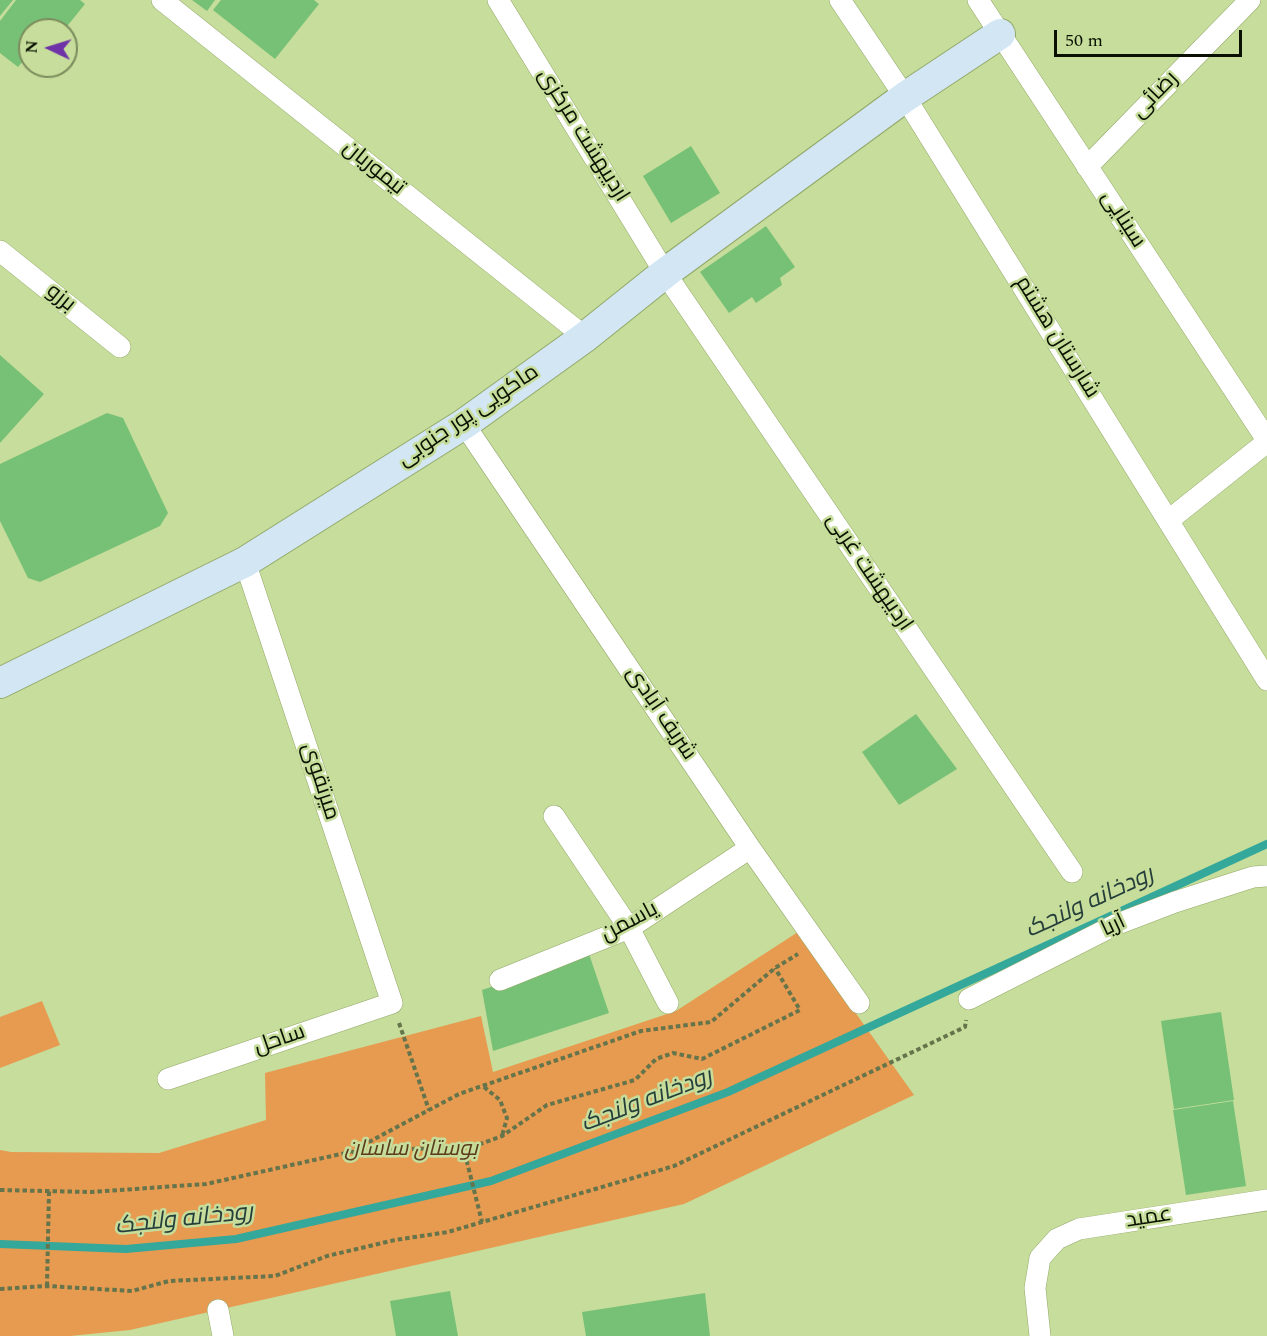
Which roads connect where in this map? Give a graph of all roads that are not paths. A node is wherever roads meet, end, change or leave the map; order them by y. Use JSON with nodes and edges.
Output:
{"nodes":[{"id":1,"x":162,"y":0,"type":"edge"},
{"id":2,"x":498,"y":0,"type":"edge"},
{"id":3,"x":840,"y":0,"type":"edge"},
{"id":4,"x":978,"y":0,"type":"edge"},
{"id":5,"x":1250,"y":0,"type":"edge"},
{"id":6,"x":1000,"y":34,"type":"junction"},
{"id":7,"x":905,"y":97,"type":"junction"},
{"id":8,"x":1087,"y":167,"type":"junction"},
{"id":9,"x":0,"y":251,"type":"edge"},
{"id":10,"x":665,"y":273,"type":"junction"},
{"id":11,"x":585,"y":338,"type":"junction"},
{"id":12,"x":120,"y":347,"type":"dead end"},
{"id":13,"x":464,"y":424,"type":"junction"},
{"id":14,"x":1267,"y":441,"type":"edge"},
{"id":15,"x":1170,"y":520,"type":"junction"},
{"id":16,"x":245,"y":562,"type":"junction"},
{"id":17,"x":1267,"y":680,"type":"edge"},
{"id":18,"x":0,"y":684,"type":"edge"},
{"id":19,"x":554,"y":816,"type":"dead end"},
{"id":20,"x":750,"y":848,"type":"junction"},
{"id":21,"x":1072,"y":872,"type":"dead end"},
{"id":22,"x":1267,"y":876,"type":"edge"},
{"id":23,"x":629,"y":928,"type":"junction"},
{"id":24,"x":500,"y":980,"type":"dead end"},
{"id":25,"x":969,"y":999,"type":"road end"},
{"id":26,"x":392,"y":1003,"type":"joint"},
{"id":27,"x":668,"y":1003,"type":"dead end"},
{"id":28,"x":859,"y":1003,"type":"dead end"},
{"id":29,"x":168,"y":1079,"type":"dead end"},
{"id":30,"x":1267,"y":1200,"type":"edge"},
{"id":31,"x":218,"y":1310,"type":"dead end"},
{"id":32,"x":223,"y":1336,"type":"edge"},
{"id":33,"x":1040,"y":1336,"type":"edge"}],
"edges":[{"from":1,"to":11,"type":"street","name":"تیموریان"},
{"from":2,"to":10,"type":"street","name":"اردیبهشت مرکزی"},
{"from":3,"to":7,"type":"street","name":"شارستان هشتم"},
{"from":4,"to":6,"type":"street","name":"سینایی"},
{"from":5,"to":8,"type":"street","name":"رضائی"},
{"from":6,"to":7,"type":"street","name":"ماکویی‌ پور جنوبی"},
{"from":6,"to":8,"type":"street","name":"سینایی"},
{"from":7,"to":10,"type":"street","name":"ماکویی‌ پور جنوبی"},
{"from":7,"to":15,"type":"street","name":"شارستان هشتم"},
{"from":8,"to":14,"type":"street","name":"سینایی"},
{"from":9,"to":12,"type":"street","name":"برزو"},
{"from":10,"to":11,"type":"street","name":"ماکویی‌ پور جنوبی"},
{"from":10,"to":21,"type":"street","name":"اردیبهشت غربی"},
{"from":11,"to":13,"type":"street","name":"ماکویی‌ پور جنوبی"},
{"from":13,"to":16,"type":"street","name":"ماکویی‌ پور جنوبی"},
{"from":13,"to":20,"type":"street","name":"شریف آبادی"},
{"from":14,"to":15,"type":"street"},
{"from":15,"to":17,"type":"street","name":"شارستان هشتم"},
{"from":16,"to":18,"type":"street","name":"ماکویی‌ پور جنوبی"},
{"from":16,"to":26,"type":"street","name":"میرتقوی"},
{"from":19,"to":23,"type":"street"},
{"from":20,"to":23,"type":"street","name":"یاسمن"},
{"from":20,"to":28,"type":"street","name":"شریف آبادی"},
{"from":22,"to":25,"type":"street","name":"آریا"},
{"from":23,"to":24,"type":"street","name":"یاسمن"},
{"from":23,"to":27,"type":"street"},
{"from":26,"to":29,"type":"street","name":"ساحل"},
{"from":30,"to":33,"type":"street","name":"عمید"},
{"from":31,"to":32,"type":"street"}]}
